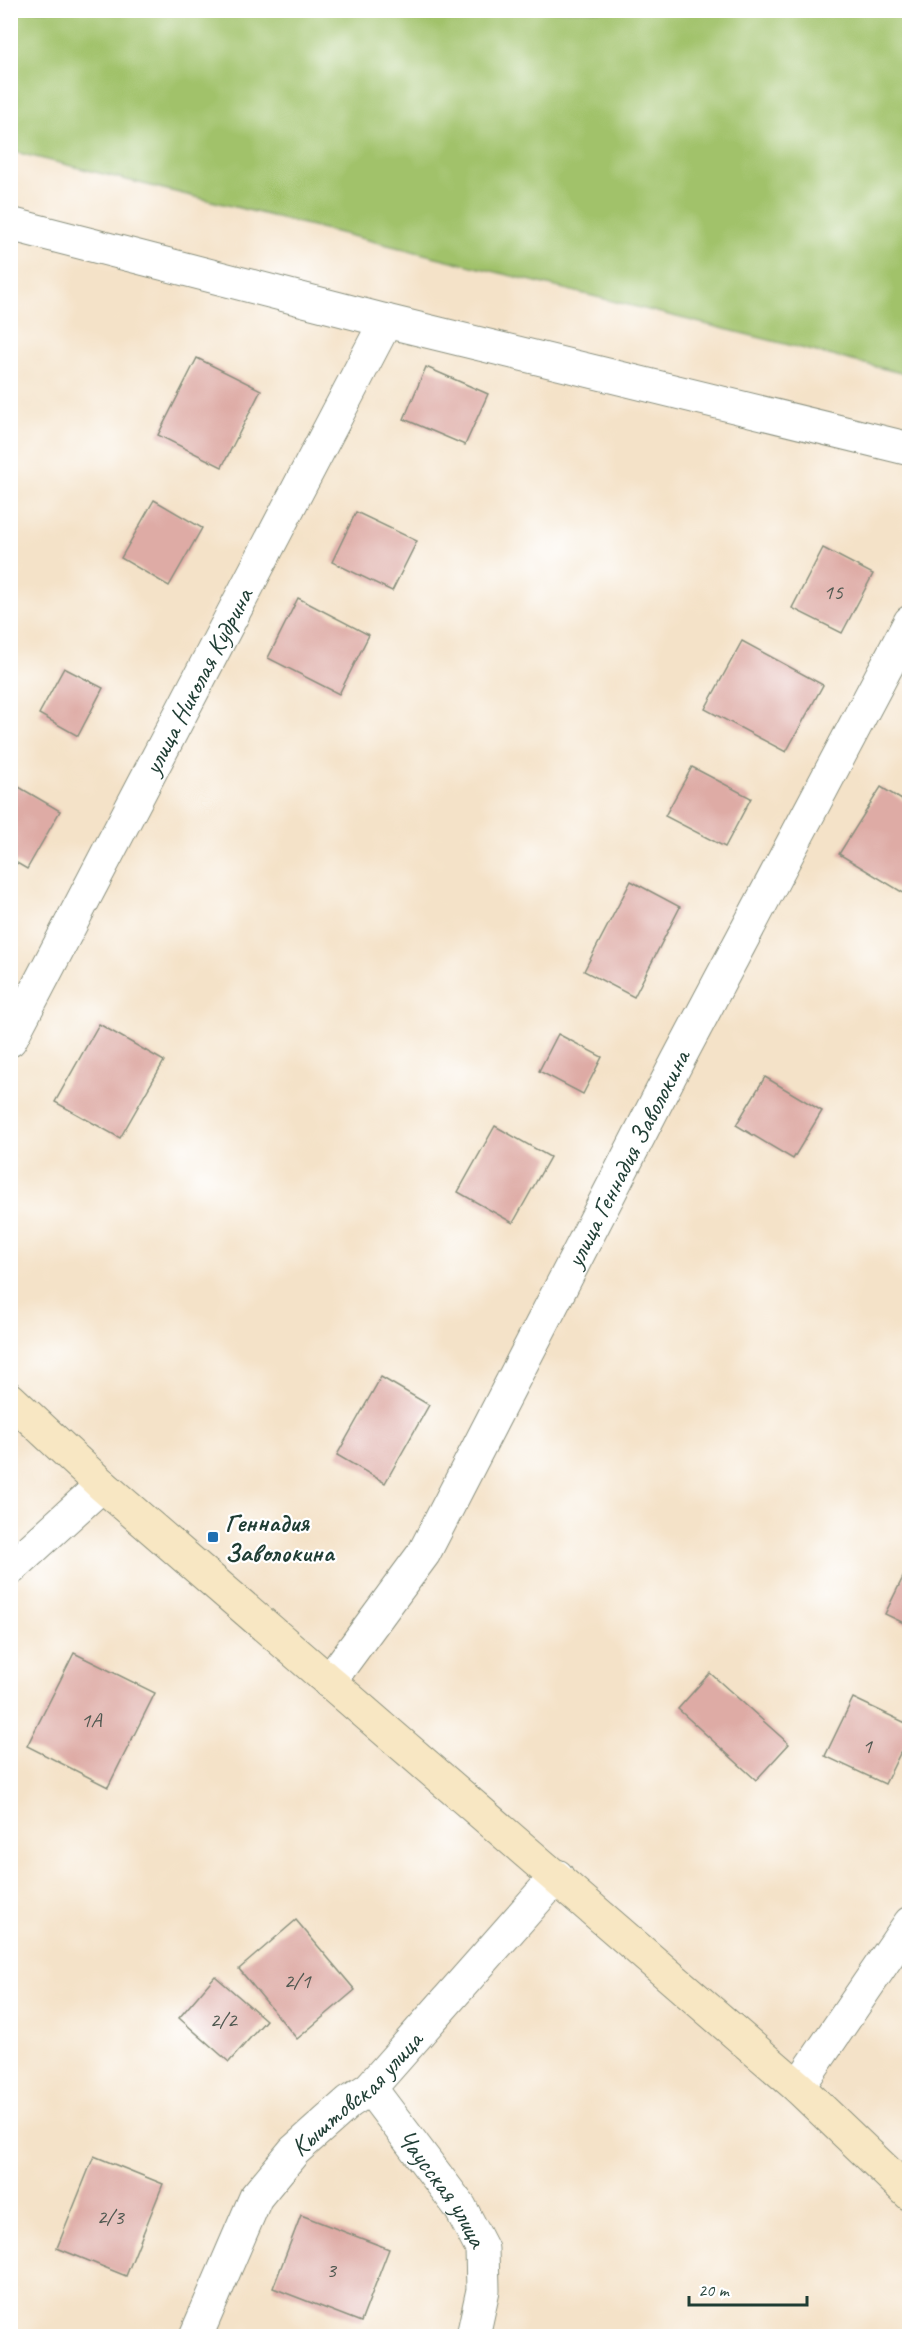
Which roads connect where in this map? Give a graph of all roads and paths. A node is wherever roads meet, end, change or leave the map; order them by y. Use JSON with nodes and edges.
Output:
{"nodes":[{"id":1,"x":10,"y":224,"type":"edge"},
{"id":2,"x":386,"y":321,"type":"junction"},
{"id":3,"x":909,"y":449,"type":"edge"},
{"id":4,"x":909,"y":622,"type":"edge"},
{"id":5,"x":10,"y":1040,"type":"edge"},
{"id":6,"x":10,"y":1398,"type":"edge"},
{"id":7,"x":102,"y":1485,"type":"junction"},
{"id":8,"x":10,"y":1569,"type":"edge"},
{"id":9,"x":329,"y":1682,"type":"junction"},
{"id":10,"x":557,"y":1876,"type":"junction"},
{"id":11,"x":909,"y":1923,"type":"edge"},
{"id":12,"x":798,"y":2087,"type":"junction"},
{"id":13,"x":370,"y":2088,"type":"junction"},
{"id":14,"x":909,"y":2194,"type":"edge"},
{"id":15,"x":196,"y":2337,"type":"edge"},
{"id":16,"x":473,"y":2337,"type":"edge"}],
"edges":[{"from":1,"to":2,"type":"street"},
{"from":2,"to":3,"type":"street"},
{"from":2,"to":5,"type":"street","name":"улица Николая Кудрина"},
{"from":4,"to":9,"type":"street","name":"улица Геннадия Заволокина"},
{"from":6,"to":7,"type":"main road"},
{"from":7,"to":8,"type":"street"},
{"from":7,"to":9,"type":"main road"},
{"from":9,"to":10,"type":"main road"},
{"from":10,"to":12,"type":"main road"},
{"from":10,"to":13,"type":"street","name":"Кыштовская улица"},
{"from":11,"to":12,"type":"street"},
{"from":12,"to":14,"type":"main road"},
{"from":13,"to":15,"type":"street","name":"Кыштовская улица"},
{"from":13,"to":16,"type":"street","name":"Чаусская улица"}]}
